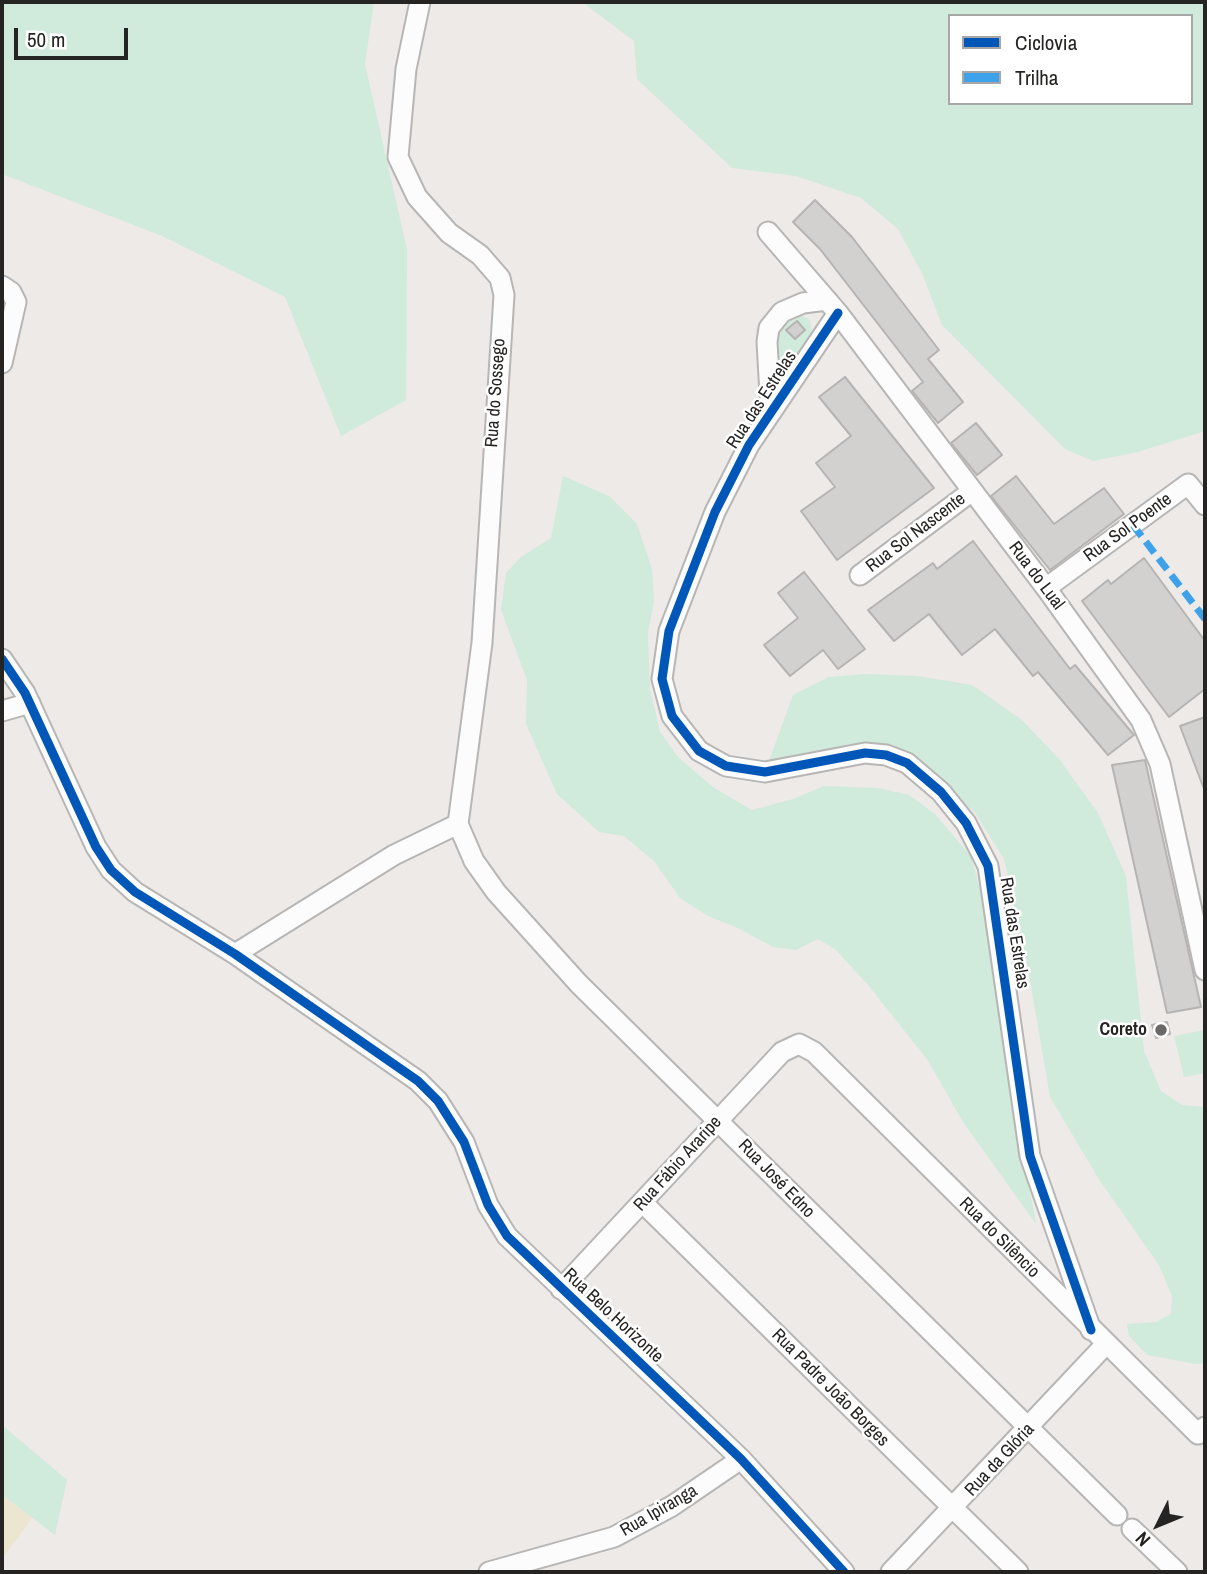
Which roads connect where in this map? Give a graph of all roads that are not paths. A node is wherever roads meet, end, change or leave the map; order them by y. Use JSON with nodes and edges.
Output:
{"nodes":[{"id":1,"x":420,"y":2,"type":"edge"},
{"id":2,"x":768,"y":232,"type":"dead end"},
{"id":3,"x":2,"y":286,"type":"edge"},
{"id":4,"x":832,"y":307,"type":"junction"},
{"id":5,"x":2,"y":363,"type":"edge"},
{"id":6,"x":771,"y":412,"type":"junction"},
{"id":7,"x":972,"y":491,"type":"junction"},
{"id":8,"x":1205,"y":505,"type":"edge"},
{"id":9,"x":860,"y":575,"type":"dead end"},
{"id":10,"x":1046,"y":588,"type":"junction"},
{"id":11,"x":2,"y":659,"type":"edge"},
{"id":12,"x":30,"y":703,"type":"junction"},
{"id":13,"x":2,"y":711,"type":"edge"},
{"id":14,"x":458,"y":824,"type":"junction"},
{"id":15,"x":235,"y":954,"type":"junction"},
{"id":16,"x":1205,"y":970,"type":"edge"},
{"id":17,"x":799,"y":1044,"type":"joint"},
{"id":18,"x":718,"y":1119,"type":"junction"},
{"id":19,"x":643,"y":1203,"type":"junction"},
{"id":20,"x":561,"y":1289,"type":"junction"},
{"id":21,"x":1099,"y":1337,"type":"junction"},
{"id":22,"x":1030,"y":1428,"type":"junction"},
{"id":23,"x":1202,"y":1431,"type":"edge"},
{"id":24,"x":741,"y":1459,"type":"junction"},
{"id":25,"x":953,"y":1510,"type":"junction"},
{"id":26,"x":1117,"y":1515,"type":"dead end"},
{"id":27,"x":1132,"y":1529,"type":"dead end"},
{"id":28,"x":840,"y":1571,"type":"edge"},
{"id":29,"x":489,"y":1572,"type":"edge"},
{"id":30,"x":891,"y":1572,"type":"edge"},
{"id":31,"x":1017,"y":1572,"type":"edge"},
{"id":32,"x":1177,"y":1572,"type":"edge"}],
"edges":[{"from":1,"to":14,"type":"street","name":"Rua do Sossego"},
{"from":2,"to":4,"type":"street","name":"Rua do Lual"},
{"from":3,"to":5,"type":"street"},
{"from":4,"to":6,"type":"street","name":"Rua das Estrelas"},
{"from":4,"to":6,"type":"street"},
{"from":4,"to":7,"type":"street","name":"Rua do Lual"},
{"from":6,"to":21,"type":"street","name":"Rua das Estrelas"},
{"from":7,"to":9,"type":"street","name":"Rua Sol Nascente"},
{"from":7,"to":10,"type":"street","name":"Rua do Lual"},
{"from":8,"to":10,"type":"street","name":"Rua Sol Poente"},
{"from":10,"to":16,"type":"street","name":"Rua do Lual"},
{"from":11,"to":12,"type":"street","name":"Rua Belo Horizonte"},
{"from":12,"to":13,"type":"street"},
{"from":12,"to":15,"type":"street","name":"Rua Belo Horizonte"},
{"from":14,"to":15,"type":"street"},
{"from":14,"to":18,"type":"street","name":"Rua José Edno"},
{"from":15,"to":20,"type":"street","name":"Rua Belo Horizonte"},
{"from":17,"to":18,"type":"street","name":"Rua Fábio Araripe"},
{"from":17,"to":21,"type":"street","name":"Rua do Silêncio"},
{"from":18,"to":19,"type":"street","name":"Rua Fábio Araripe"},
{"from":18,"to":22,"type":"street","name":"Rua José Edno"},
{"from":19,"to":20,"type":"street","name":"Rua Fábio Araripe"},
{"from":19,"to":25,"type":"street","name":"Rua Padre João Borges"},
{"from":20,"to":24,"type":"street","name":"Rua Belo Horizonte"},
{"from":21,"to":22,"type":"street","name":"Rua da Glória"},
{"from":21,"to":23,"type":"street","name":"Rua do Silêncio"},
{"from":22,"to":25,"type":"street","name":"Rua da Glória"},
{"from":22,"to":26,"type":"street","name":"Rua José Edno"},
{"from":24,"to":28,"type":"street","name":"Rua Belo Horizonte"},
{"from":24,"to":29,"type":"street","name":"Rua Ipiranga"},
{"from":25,"to":30,"type":"street","name":"Rua da Glória"},
{"from":25,"to":31,"type":"street","name":"Rua Padre João Borges"},
{"from":27,"to":32,"type":"street"}]}
